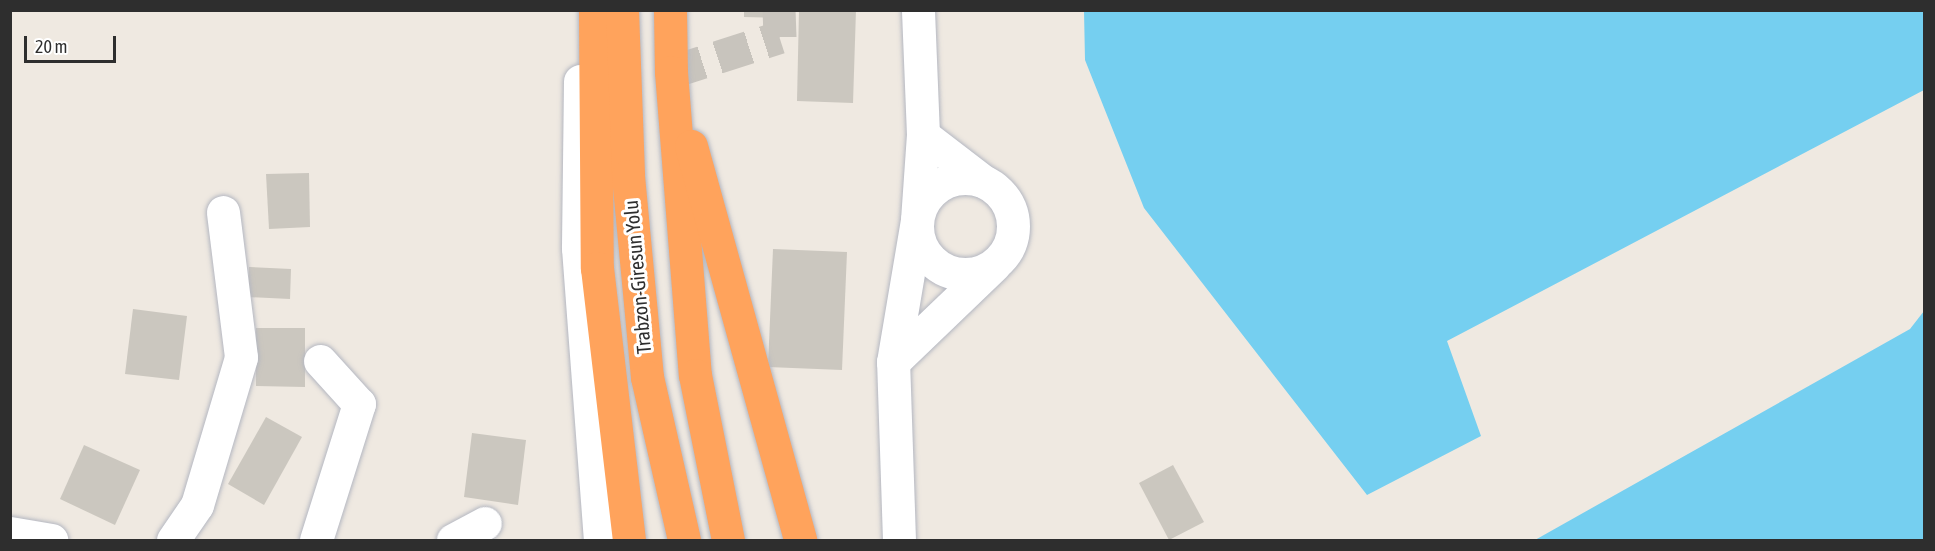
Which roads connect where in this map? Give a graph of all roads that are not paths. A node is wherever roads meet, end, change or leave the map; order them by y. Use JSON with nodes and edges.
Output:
{"nodes":[{"id":1,"x":581,"y":10,"type":"edge"},
{"id":2,"x":595,"y":10,"type":"edge"},
{"id":3,"x":622,"y":10,"type":"edge"},
{"id":4,"x":670,"y":10,"type":"edge"},
{"id":5,"x":918,"y":10,"type":"edge"},
{"id":6,"x":671,"y":72,"type":"junction"},
{"id":7,"x":923,"y":135,"type":"junction"},
{"id":8,"x":983,"y":181,"type":"junction"},
{"id":9,"x":224,"y":212,"type":"dead end"},
{"id":10,"x":917,"y":220,"type":"junction"},
{"id":11,"x":997,"y":262,"type":"junction"},
{"id":12,"x":320,"y":361,"type":"dead end"},
{"id":13,"x":893,"y":362,"type":"junction"},
{"id":14,"x":485,"y":523,"type":"dead end"},
{"id":15,"x":10,"y":533,"type":"edge"},
{"id":16,"x":51,"y":540,"type":"edge"},
{"id":17,"x":173,"y":540,"type":"edge"},
{"id":18,"x":316,"y":540,"type":"edge"},
{"id":19,"x":453,"y":540,"type":"edge"},
{"id":20,"x":600,"y":540,"type":"edge"},
{"id":21,"x":629,"y":540,"type":"edge"},
{"id":22,"x":684,"y":540,"type":"edge"},
{"id":23,"x":728,"y":540,"type":"edge"},
{"id":24,"x":800,"y":540,"type":"edge"},
{"id":25,"x":899,"y":540,"type":"edge"}],
"edges":[{"from":1,"to":20,"type":"street"},
{"from":2,"to":21,"type":"highway"},
{"from":3,"to":22,"type":"highway","name":"Trabzon-Giresun Yolu"},
{"from":4,"to":6,"type":"highway"},
{"from":5,"to":7,"type":"street"},
{"from":6,"to":23,"type":"highway"},
{"from":6,"to":24,"type":"highway"},
{"from":7,"to":8,"type":"street"},
{"from":7,"to":10,"type":"street"},
{"from":8,"to":10,"type":"street"},
{"from":8,"to":11,"type":"street"},
{"from":9,"to":17,"type":"street"},
{"from":10,"to":11,"type":"street"},
{"from":10,"to":13,"type":"street"},
{"from":11,"to":13,"type":"street"},
{"from":12,"to":18,"type":"street"},
{"from":13,"to":25,"type":"street"},
{"from":14,"to":19,"type":"street"},
{"from":15,"to":16,"type":"street"}]}
